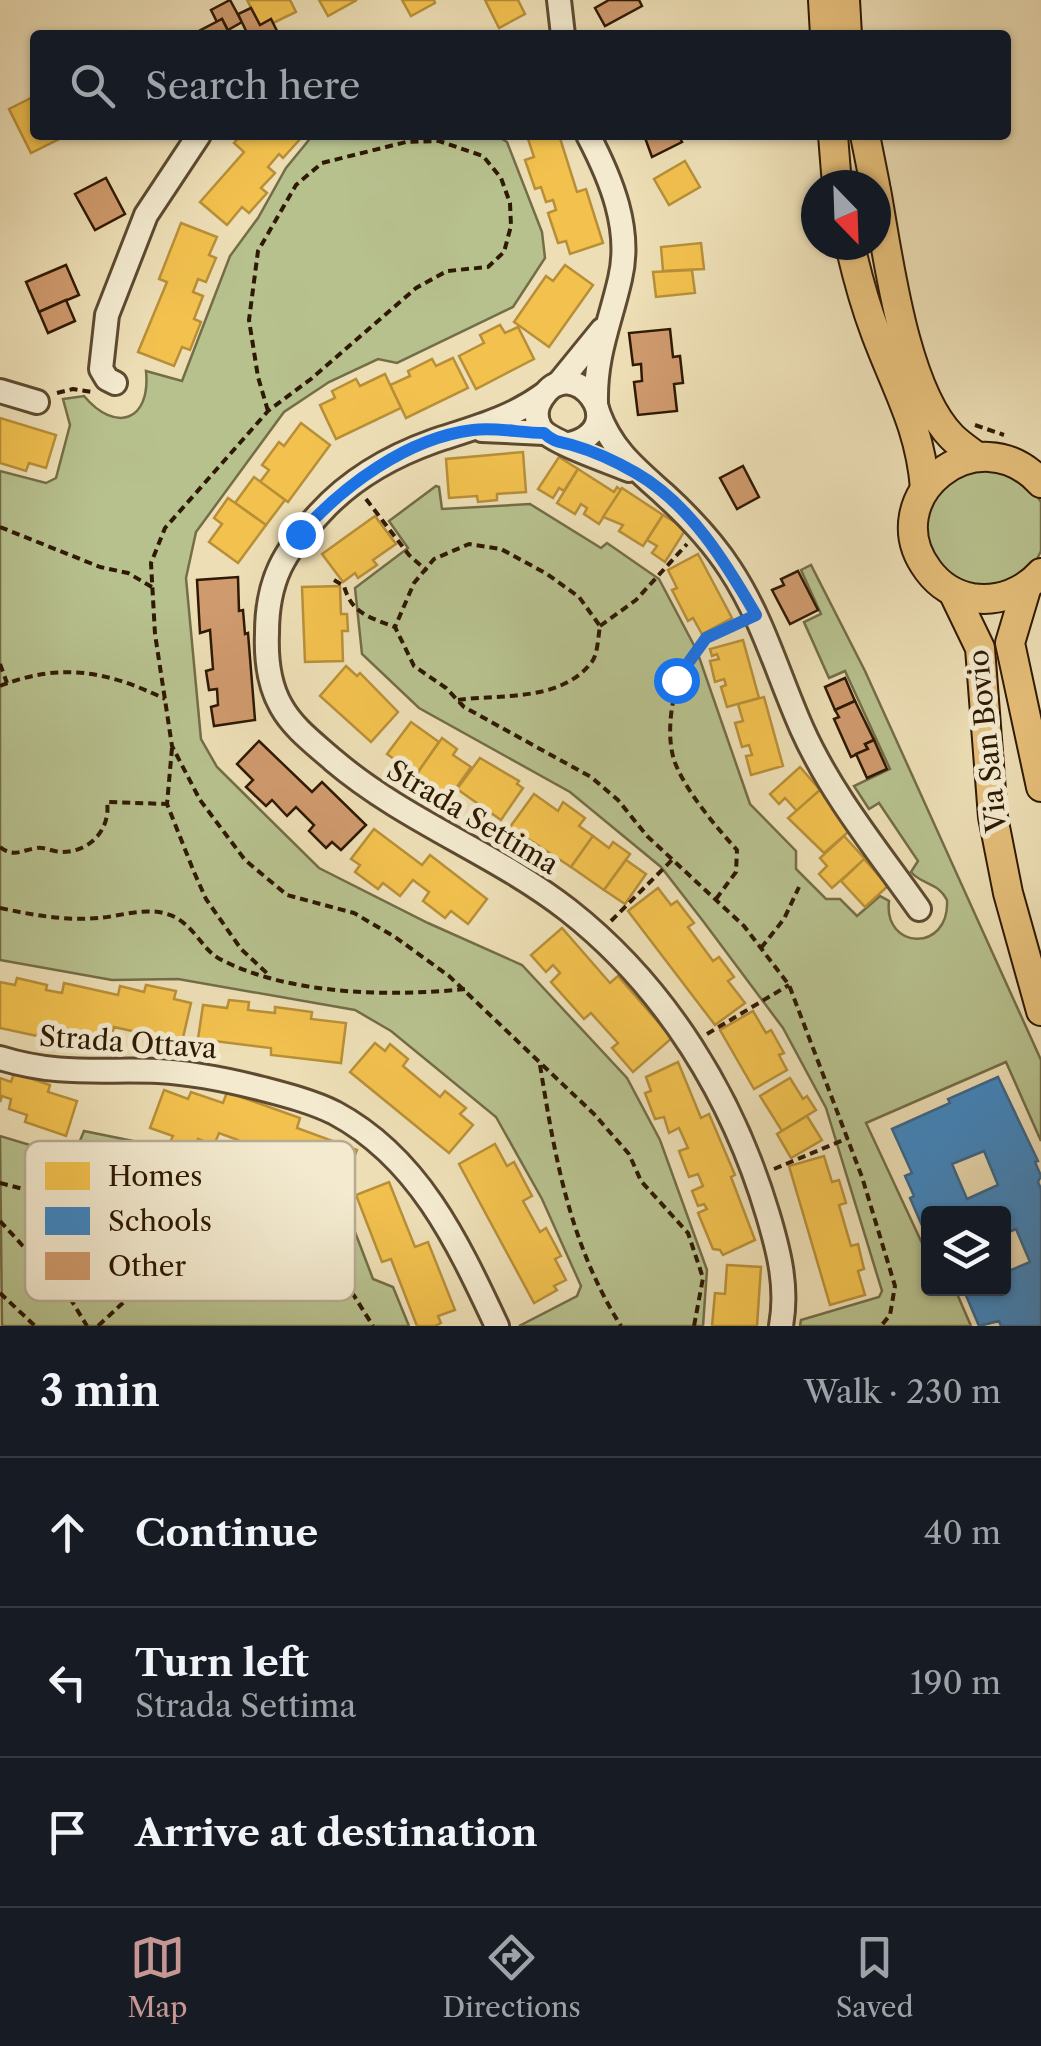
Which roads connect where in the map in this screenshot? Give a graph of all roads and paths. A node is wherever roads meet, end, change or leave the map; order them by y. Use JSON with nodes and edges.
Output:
{"nodes":[{"id":1,"x":559,"y":0,"type":"edge"},
{"id":2,"x":822,"y":0,"type":"edge"},
{"id":3,"x":845,"y":0,"type":"edge"},
{"id":4,"x":562,"y":30,"type":"edge"},
{"id":5,"x":825,"y":30,"type":"edge"},
{"id":6,"x":847,"y":30,"type":"edge"},
{"id":7,"x":196,"y":140,"type":"edge"},
{"id":8,"x":591,"y":140,"type":"edge"},
{"id":9,"x":833,"y":140,"type":"edge"},
{"id":10,"x":867,"y":140,"type":"edge"},
{"id":11,"x":836,"y":170,"type":"edge"},
{"id":12,"x":873,"y":170,"type":"edge"},
{"id":13,"x":854,"y":260,"type":"edge"},
{"id":14,"x":889,"y":260,"type":"edge"},
{"id":15,"x":604,"y":328,"type":"junction"},
{"id":16,"x":116,"y":383,"type":"joint"},
{"id":17,"x":551,"y":389,"type":"junction"},
{"id":18,"x":0,"y":392,"type":"edge"},
{"id":19,"x":35,"y":401,"type":"joint"},
{"id":20,"x":597,"y":407,"type":"junction"},
{"id":21,"x":268,"y":411,"type":"junction"},
{"id":22,"x":966,"y":422,"type":"dead end"},
{"id":23,"x":473,"y":430,"type":"junction"},
{"id":24,"x":544,"y":433,"type":"junction"},
{"id":25,"x":1010,"y":437,"type":"dead end"},
{"id":26,"x":570,"y":444,"type":"junction"},
{"id":27,"x":976,"y":456,"type":"junction"},
{"id":28,"x":637,"y":474,"type":"junction"},
{"id":29,"x":354,"y":482,"type":"junction"},
{"id":30,"x":1041,"y":482,"type":"edge"},
{"id":31,"x":926,"y":488,"type":"junction"},
{"id":32,"x":0,"y":527,"type":"edge"},
{"id":33,"x":700,"y":530,"type":"junction"},
{"id":34,"x":427,"y":571,"type":"junction"},
{"id":35,"x":1034,"y":579,"type":"edge"},
{"id":36,"x":334,"y":580,"type":"dead end"},
{"id":37,"x":152,"y":588,"type":"junction"},
{"id":38,"x":953,"y":592,"type":"junction"},
{"id":39,"x":756,"y":615,"type":"junction"},
{"id":40,"x":600,"y":626,"type":"junction"},
{"id":41,"x":395,"y":628,"type":"junction"},
{"id":42,"x":0,"y":664,"type":"edge"},
{"id":43,"x":7,"y":684,"type":"junction"},
{"id":44,"x":0,"y":686,"type":"edge"},
{"id":45,"x":165,"y":699,"type":"junction"},
{"id":46,"x":458,"y":700,"type":"junction"},
{"id":47,"x":172,"y":746,"type":"junction"},
{"id":48,"x":1041,"y":786,"type":"edge"},
{"id":49,"x":167,"y":804,"type":"junction"},
{"id":50,"x":0,"y":848,"type":"edge"},
{"id":51,"x":674,"y":858,"type":"junction"},
{"id":52,"x":799,"y":887,"type":"dead end"},
{"id":53,"x":716,"y":899,"type":"junction"},
{"id":54,"x":0,"y":908,"type":"edge"},
{"id":55,"x":919,"y":909,"type":"dead end"},
{"id":56,"x":595,"y":934,"type":"junction"},
{"id":57,"x":761,"y":948,"type":"junction"},
{"id":58,"x":273,"y":980,"type":"junction"},
{"id":59,"x":789,"y":985,"type":"junction"},
{"id":60,"x":466,"y":990,"type":"junction"},
{"id":61,"x":1041,"y":1010,"type":"edge"},
{"id":62,"x":691,"y":1044,"type":"junction"},
{"id":63,"x":0,"y":1058,"type":"edge"},
{"id":64,"x":538,"y":1064,"type":"junction"},
{"id":65,"x":848,"y":1138,"type":"junction"},
{"id":66,"x":756,"y":1176,"type":"junction"},
{"id":67,"x":0,"y":1183,"type":"edge"},
{"id":68,"x":25,"y":1189,"type":"edge"},
{"id":69,"x":0,"y":1221,"type":"edge"},
{"id":70,"x":25,"y":1248,"type":"edge"},
{"id":71,"x":0,"y":1293,"type":"edge"},
{"id":72,"x":355,"y":1299,"type":"edge"},
{"id":73,"x":72,"y":1301,"type":"edge"},
{"id":74,"x":125,"y":1301,"type":"edge"},
{"id":75,"x":35,"y":1326,"type":"edge"},
{"id":76,"x":87,"y":1326,"type":"edge"},
{"id":77,"x":98,"y":1326,"type":"edge"},
{"id":78,"x":373,"y":1326,"type":"edge"},
{"id":79,"x":497,"y":1326,"type":"edge"},
{"id":80,"x":621,"y":1326,"type":"edge"},
{"id":81,"x":694,"y":1326,"type":"edge"},
{"id":82,"x":781,"y":1326,"type":"edge"},
{"id":83,"x":880,"y":1326,"type":"edge"}],
"edges":[{"from":1,"to":4,"type":"street"},
{"from":2,"to":5,"type":"main road"},
{"from":3,"to":6,"type":"main road"},
{"from":7,"to":16,"type":"street"},
{"from":8,"to":15,"type":"street","name":"Strada Settima"},
{"from":9,"to":11,"type":"main road"},
{"from":10,"to":12,"type":"main road"},
{"from":13,"to":31,"type":"main road","name":"Via San Bovio"},
{"from":14,"to":27,"type":"main road"},
{"from":15,"to":17,"type":"street","name":"Strada Settima"},
{"from":15,"to":20,"type":"street","name":"Strada Settima"},
{"from":16,"to":19,"type":"path"},
{"from":17,"to":20,"type":"street"},
{"from":17,"to":23,"type":"street","name":"Strada Settima"},
{"from":17,"to":24,"type":"street"},
{"from":18,"to":19,"type":"street"},
{"from":20,"to":26,"type":"street"},
{"from":20,"to":28,"type":"street","name":"Strada Settima"},
{"from":21,"to":21,"type":"path"},
{"from":21,"to":37,"type":"path"},
{"from":22,"to":25,"type":"path"},
{"from":23,"to":24,"type":"street","name":"Strada Settima"},
{"from":23,"to":29,"type":"street","name":"Strada Settima"},
{"from":24,"to":26,"type":"street","name":"Strada Settima"},
{"from":26,"to":28,"type":"street","name":"Strada Settima"},
{"from":27,"to":30,"type":"main road"},
{"from":27,"to":31,"type":"main road"},
{"from":28,"to":33,"type":"street","name":"Strada Settima"},
{"from":29,"to":34,"type":"path"},
{"from":29,"to":56,"type":"street","name":"Strada Settima"},
{"from":31,"to":38,"type":"main road","name":"Via San Bovio"},
{"from":32,"to":37,"type":"path"},
{"from":33,"to":39,"type":"street","name":"Strada Settima"},
{"from":33,"to":40,"type":"path"},
{"from":34,"to":40,"type":"path"},
{"from":34,"to":41,"type":"path"},
{"from":35,"to":38,"type":"main road","name":"Via San Bovio"},
{"from":35,"to":48,"type":"main road","name":"Via San Bovio"},
{"from":36,"to":41,"type":"path"},
{"from":37,"to":45,"type":"path"},
{"from":38,"to":61,"type":"main road","name":"Via San Bovio"},
{"from":39,"to":53,"type":"path"},
{"from":39,"to":55,"type":"street","name":"Strada Settima"},
{"from":40,"to":46,"type":"path"},
{"from":41,"to":46,"type":"path"},
{"from":42,"to":43,"type":"path"},
{"from":43,"to":44,"type":"path"},
{"from":43,"to":45,"type":"path"},
{"from":45,"to":47,"type":"path"},
{"from":46,"to":51,"type":"path"},
{"from":47,"to":49,"type":"path"},
{"from":47,"to":60,"type":"path"},
{"from":49,"to":50,"type":"path"},
{"from":49,"to":58,"type":"path"},
{"from":51,"to":53,"type":"path"},
{"from":51,"to":56,"type":"path"},
{"from":52,"to":57,"type":"path"},
{"from":53,"to":57,"type":"path"},
{"from":54,"to":58,"type":"path"},
{"from":56,"to":62,"type":"street","name":"Strada Settima"},
{"from":57,"to":59,"type":"path"},
{"from":58,"to":60,"type":"path"},
{"from":59,"to":62,"type":"path"},
{"from":59,"to":65,"type":"path"},
{"from":60,"to":64,"type":"path"},
{"from":62,"to":66,"type":"street","name":"Strada Settima"},
{"from":63,"to":79,"type":"street","name":"Strada Ottava"},
{"from":64,"to":80,"type":"path"},
{"from":64,"to":81,"type":"path"},
{"from":65,"to":66,"type":"path"},
{"from":65,"to":83,"type":"path"},
{"from":66,"to":82,"type":"street","name":"Strada Settima"},
{"from":67,"to":68,"type":"path"},
{"from":69,"to":70,"type":"path"},
{"from":71,"to":75,"type":"path"},
{"from":72,"to":78,"type":"path"},
{"from":73,"to":76,"type":"path"},
{"from":74,"to":77,"type":"path"}]}
